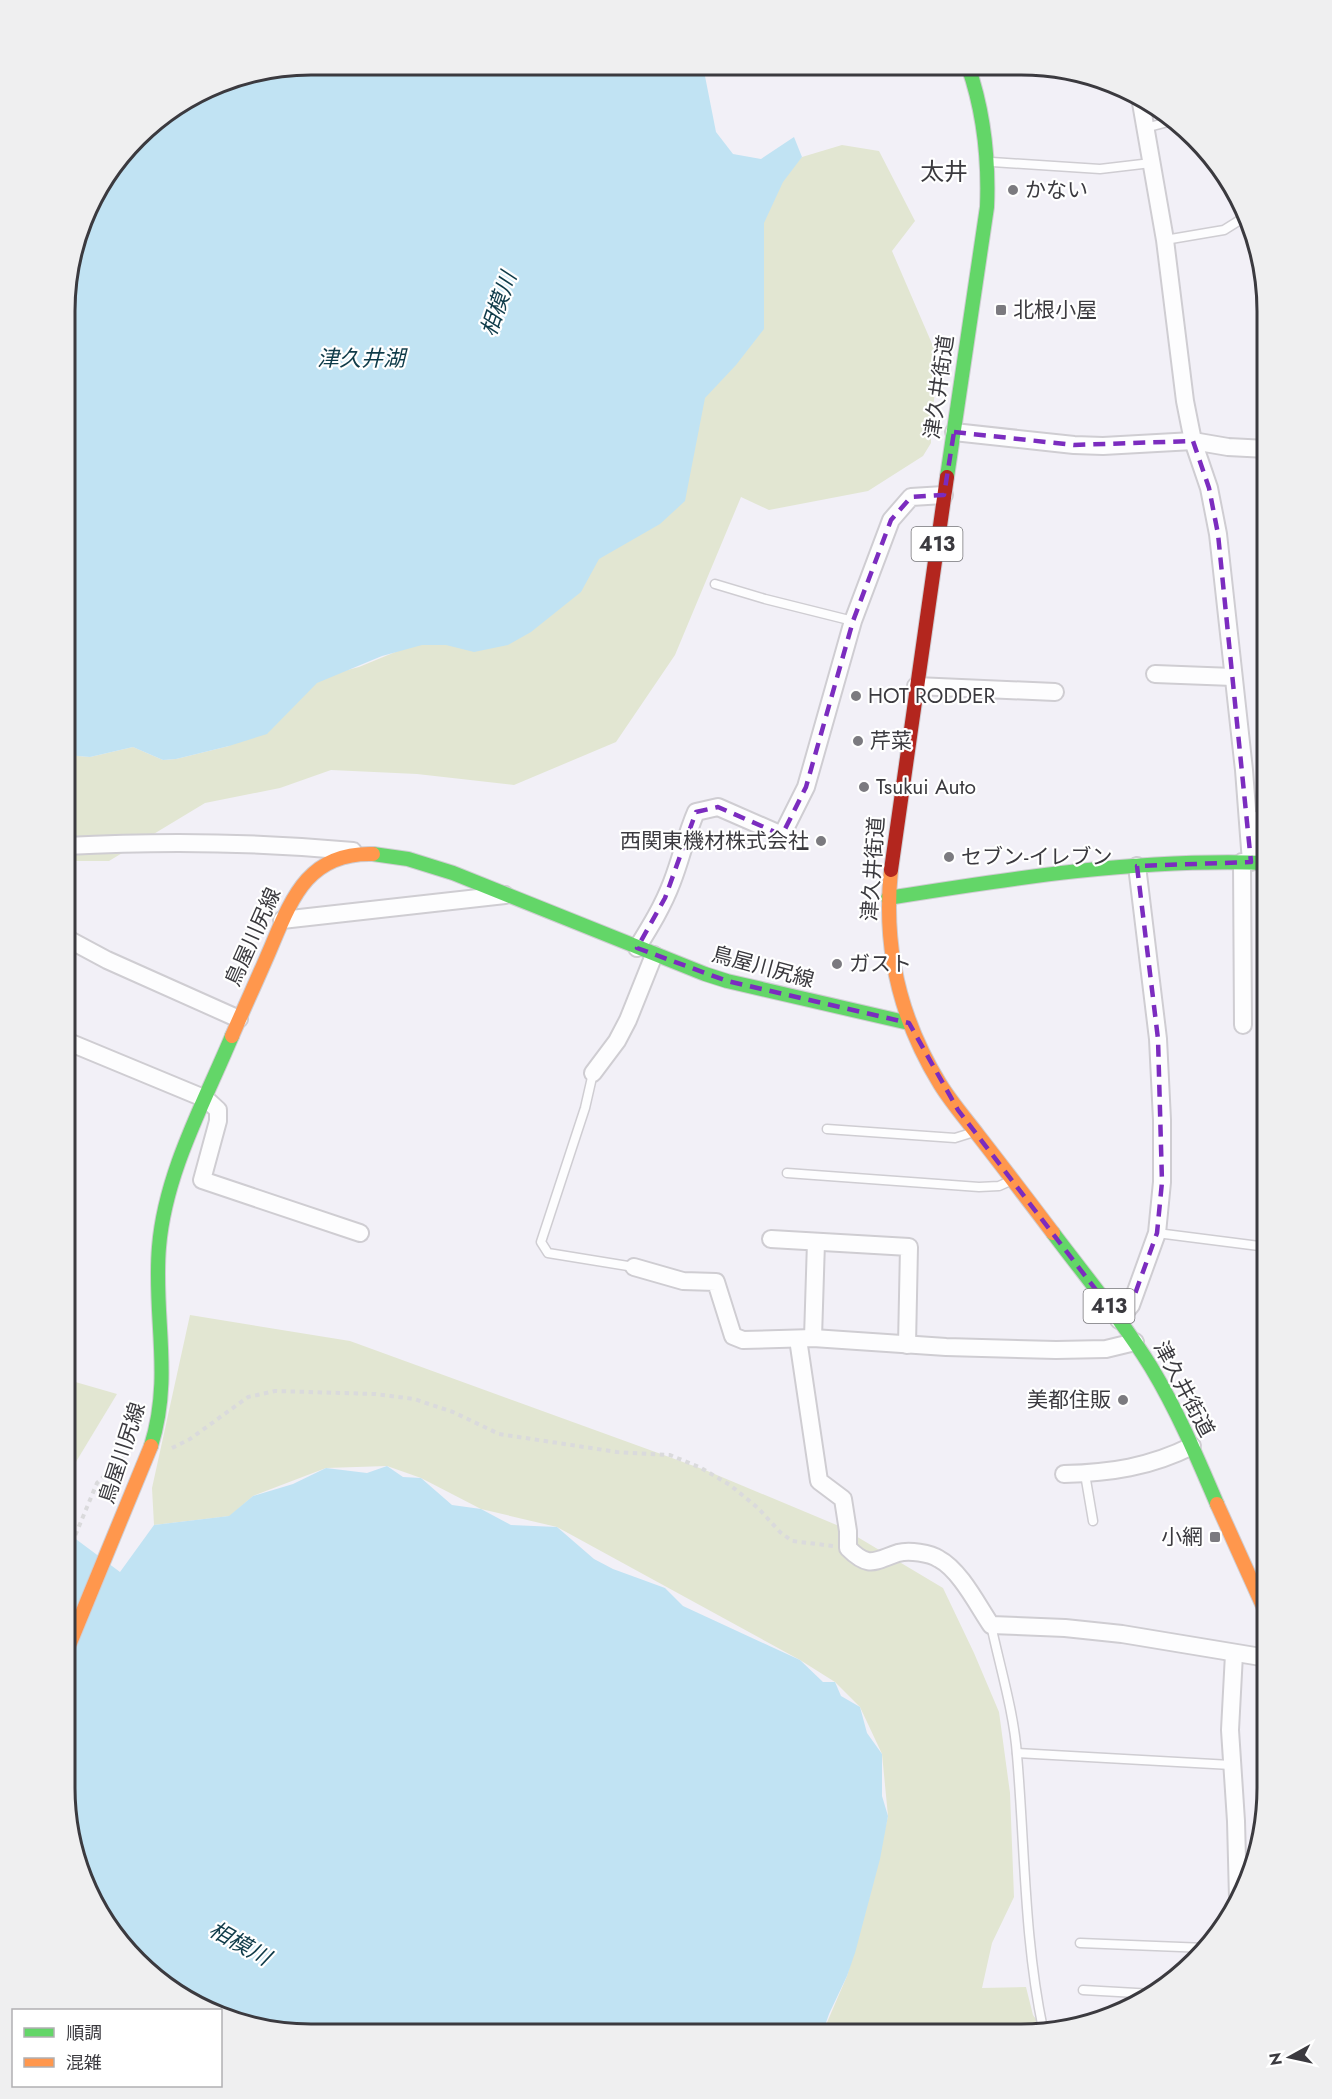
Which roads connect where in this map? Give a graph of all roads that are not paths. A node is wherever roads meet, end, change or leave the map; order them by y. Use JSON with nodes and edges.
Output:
{"nodes":[{"id":1,"x":971,"y":75,"type":"edge"},
{"id":2,"x":1142,"y":109,"type":"edge"},
{"id":3,"x":1164,"y":123,"type":"edge"},
{"id":4,"x":1145,"y":128,"type":"junction"},
{"id":5,"x":989,"y":162,"type":"junction"},
{"id":6,"x":1151,"y":163,"type":"junction"},
{"id":7,"x":1239,"y":221,"type":"edge"},
{"id":8,"x":1165,"y":240,"type":"junction"},
{"id":9,"x":954,"y":432,"type":"junction"},
{"id":10,"x":1193,"y":441,"type":"junction"},
{"id":11,"x":1257,"y":448,"type":"edge"},
{"id":12,"x":944,"y":495,"type":"junction"},
{"id":13,"x":715,"y":584,"type":"dead end"},
{"id":14,"x":853,"y":621,"type":"junction"},
{"id":15,"x":1155,"y":674,"type":"dead end"},
{"id":16,"x":1233,"y":677,"type":"junction"},
{"id":17,"x":916,"y":686,"type":"junction"},
{"id":18,"x":1055,"y":692,"type":"dead end"},
{"id":19,"x":1257,"y":820,"type":"edge"},
{"id":20,"x":1249,"y":821,"type":"junction"},
{"id":21,"x":75,"y":845,"type":"edge"},
{"id":22,"x":372,"y":853,"type":"junction"},
{"id":23,"x":1253,"y":862,"type":"edge"},
{"id":24,"x":1137,"y":866,"type":"junction"},
{"id":25,"x":506,"y":895,"type":"junction"},
{"id":26,"x":888,"y":898,"type":"junction"},
{"id":27,"x":282,"y":920,"type":"junction"},
{"id":28,"x":75,"y":943,"type":"edge"},
{"id":29,"x":637,"y":948,"type":"junction"},
{"id":30,"x":654,"y":955,"type":"junction"},
{"id":31,"x":239,"y":1019,"type":"junction"},
{"id":32,"x":909,"y":1023,"type":"junction"},
{"id":33,"x":1243,"y":1025,"type":"dead end"},
{"id":34,"x":75,"y":1045,"type":"edge"},
{"id":35,"x":593,"y":1073,"type":"joint"},
{"id":36,"x":206,"y":1099,"type":"junction"},
{"id":37,"x":826,"y":1129,"type":"dead end"},
{"id":38,"x":974,"y":1132,"type":"junction"},
{"id":39,"x":787,"y":1173,"type":"dead end"},
{"id":40,"x":1012,"y":1181,"type":"junction"},
{"id":41,"x":360,"y":1233,"type":"dead end"},
{"id":42,"x":1157,"y":1233,"type":"junction"},
{"id":43,"x":771,"y":1239,"type":"dead end"},
{"id":44,"x":816,"y":1242,"type":"junction"},
{"id":45,"x":1257,"y":1246,"type":"edge"},
{"id":46,"x":634,"y":1267,"type":"joint"},
{"id":47,"x":1119,"y":1320,"type":"junction"},
{"id":48,"x":805,"y":1339,"type":"junction"},
{"id":49,"x":1135,"y":1342,"type":"junction"},
{"id":50,"x":907,"y":1345,"type":"junction"},
{"id":51,"x":1191,"y":1446,"type":"junction"},
{"id":52,"x":1064,"y":1474,"type":"dead end"},
{"id":53,"x":1085,"y":1474,"type":"junction"},
{"id":54,"x":1093,"y":1521,"type":"dead end"},
{"id":55,"x":1257,"y":1593,"type":"edge"},
{"id":56,"x":991,"y":1625,"type":"junction"},
{"id":57,"x":75,"y":1632,"type":"edge"},
{"id":58,"x":1234,"y":1654,"type":"junction"},
{"id":59,"x":1257,"y":1657,"type":"edge"},
{"id":60,"x":1017,"y":1753,"type":"junction"},
{"id":61,"x":1231,"y":1765,"type":"junction"},
{"id":62,"x":1238,"y":1881,"type":"edge"},
{"id":63,"x":1080,"y":1943,"type":"dead end"},
{"id":64,"x":1194,"y":1948,"type":"edge"},
{"id":65,"x":1083,"y":1990,"type":"dead end"},
{"id":66,"x":1137,"y":1993,"type":"edge"},
{"id":67,"x":1042,"y":2023,"type":"edge"}],
"edges":[{"from":1,"to":5,"type":"main road","name":"津久井街道","number":"413"},
{"from":2,"to":4,"type":"street"},
{"from":3,"to":4,"type":"lane"},
{"from":4,"to":6,"type":"street"},
{"from":5,"to":6,"type":"lane"},
{"from":5,"to":9,"type":"main road","name":"津久井街道","number":"413"},
{"from":6,"to":8,"type":"street"},
{"from":7,"to":8,"type":"lane"},
{"from":8,"to":10,"type":"street"},
{"from":9,"to":10,"type":"street"},
{"from":9,"to":12,"type":"main road","name":"津久井街道","number":"413"},
{"from":10,"to":11,"type":"street"},
{"from":10,"to":16,"type":"street"},
{"from":12,"to":14,"type":"street"},
{"from":12,"to":17,"type":"main road","name":"津久井街道","number":"413"},
{"from":13,"to":14,"type":"lane"},
{"from":14,"to":29,"type":"street"},
{"from":15,"to":16,"type":"street"},
{"from":16,"to":20,"type":"street"},
{"from":17,"to":18,"type":"street"},
{"from":17,"to":26,"type":"main road","name":"津久井街道","number":"413"},
{"from":19,"to":20,"type":"street"},
{"from":20,"to":23,"type":"street"},
{"from":21,"to":22,"type":"street"},
{"from":22,"to":25,"type":"main road","name":"鳥屋川尻線"},
{"from":22,"to":27,"type":"main road","name":"鳥屋川尻線"},
{"from":23,"to":24,"type":"main road"},
{"from":23,"to":33,"type":"street"},
{"from":24,"to":26,"type":"main road"},
{"from":24,"to":42,"type":"street"},
{"from":25,"to":27,"type":"street"},
{"from":25,"to":29,"type":"main road","name":"鳥屋川尻線"},
{"from":26,"to":32,"type":"main road","name":"津久井街道","number":"413"},
{"from":27,"to":31,"type":"main road","name":"鳥屋川尻線"},
{"from":28,"to":31,"type":"street"},
{"from":29,"to":30,"type":"main road","name":"鳥屋川尻線"},
{"from":30,"to":32,"type":"main road","name":"鳥屋川尻線"},
{"from":30,"to":35,"type":"street"},
{"from":31,"to":36,"type":"main road","name":"鳥屋川尻線"},
{"from":32,"to":38,"type":"main road","name":"津久井街道","number":"413"},
{"from":34,"to":36,"type":"street"},
{"from":35,"to":46,"type":"lane"},
{"from":36,"to":41,"type":"street"},
{"from":36,"to":57,"type":"main road","name":"鳥屋川尻線"},
{"from":37,"to":38,"type":"lane"},
{"from":38,"to":40,"type":"main road","name":"津久井街道","number":"413"},
{"from":39,"to":40,"type":"lane"},
{"from":40,"to":47,"type":"main road","name":"津久井街道","number":"413"},
{"from":42,"to":45,"type":"lane"},
{"from":42,"to":47,"type":"street"},
{"from":43,"to":44,"type":"street"},
{"from":44,"to":48,"type":"street"},
{"from":44,"to":50,"type":"street"},
{"from":46,"to":48,"type":"street"},
{"from":47,"to":49,"type":"main road","name":"津久井街道","number":"413"},
{"from":48,"to":50,"type":"street"},
{"from":48,"to":56,"type":"street"},
{"from":49,"to":50,"type":"street"},
{"from":49,"to":51,"type":"main road","name":"津久井街道","number":"413"},
{"from":51,"to":53,"type":"street"},
{"from":51,"to":55,"type":"main road","name":"津久井街道","number":"413"},
{"from":52,"to":53,"type":"street"},
{"from":53,"to":54,"type":"lane"},
{"from":56,"to":58,"type":"street"},
{"from":56,"to":60,"type":"lane"},
{"from":58,"to":59,"type":"street"},
{"from":58,"to":61,"type":"street"},
{"from":60,"to":61,"type":"lane"},
{"from":60,"to":67,"type":"lane"},
{"from":61,"to":62,"type":"street"},
{"from":63,"to":64,"type":"lane"},
{"from":65,"to":66,"type":"lane"}]}
